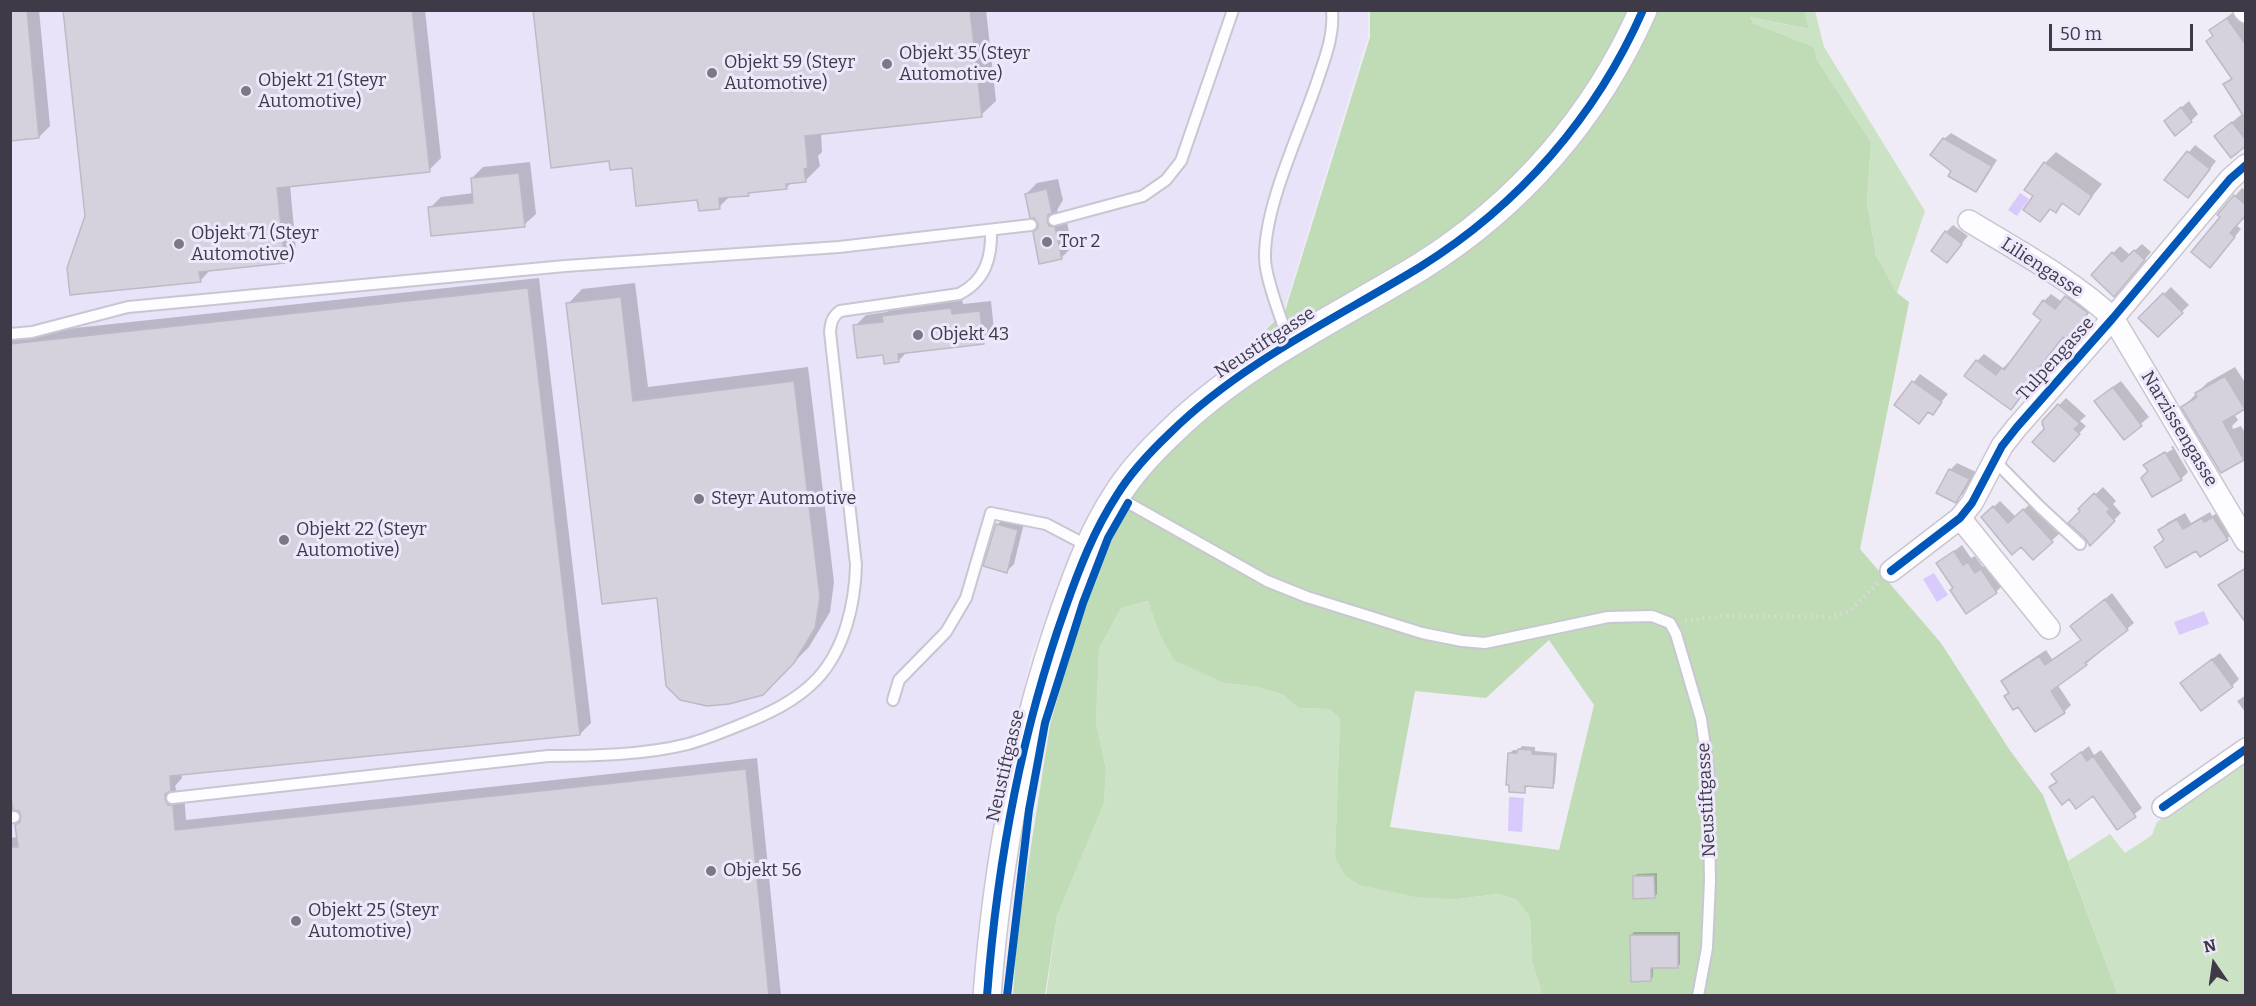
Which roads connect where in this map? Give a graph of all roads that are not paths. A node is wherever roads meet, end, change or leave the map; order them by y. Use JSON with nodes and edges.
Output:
{"nodes":[{"id":1,"x":1233,"y":10,"type":"edge"},
{"id":2,"x":1332,"y":10,"type":"edge"},
{"id":3,"x":1643,"y":10,"type":"edge"},
{"id":4,"x":2246,"y":165,"type":"edge"},
{"id":5,"x":1054,"y":220,"type":"dead end"},
{"id":6,"x":1969,"y":220,"type":"dead end"},
{"id":7,"x":1031,"y":225,"type":"dead end"},
{"id":8,"x":991,"y":230,"type":"junction"},
{"id":9,"x":2113,"y":318,"type":"junction"},
{"id":10,"x":10,"y":334,"type":"edge"},
{"id":11,"x":1289,"y":342,"type":"junction"},
{"id":12,"x":1993,"y":460,"type":"junction"},
{"id":13,"x":1116,"y":496,"type":"junction"},
{"id":14,"x":1960,"y":518,"type":"junction"},
{"id":15,"x":2246,"y":541,"type":"edge"},
{"id":16,"x":2080,"y":544,"type":"dead end"},
{"id":17,"x":1088,"y":546,"type":"junction"},
{"id":18,"x":1891,"y":571,"type":"dead end"},
{"id":19,"x":2049,"y":628,"type":"dead end"},
{"id":20,"x":893,"y":700,"type":"dead end"},
{"id":21,"x":2246,"y":749,"type":"edge"},
{"id":22,"x":172,"y":798,"type":"dead end"},
{"id":23,"x":2163,"y":807,"type":"dead end"},
{"id":24,"x":987,"y":996,"type":"edge"},
{"id":25,"x":1698,"y":996,"type":"edge"}],
"edges":[{"from":1,"to":5,"type":"lane"},
{"from":2,"to":11,"type":"lane"},
{"from":3,"to":11,"type":"street","name":"Neustiftgasse"},
{"from":4,"to":9,"type":"street","name":"Tulpengasse"},
{"from":6,"to":9,"type":"street","name":"Liliengasse"},
{"from":7,"to":8,"type":"lane"},
{"from":8,"to":10,"type":"lane"},
{"from":8,"to":22,"type":"lane"},
{"from":9,"to":12,"type":"street","name":"Tulpengasse"},
{"from":9,"to":15,"type":"street","name":"Narzissengasse"},
{"from":11,"to":13,"type":"street","name":"Neustiftgasse"},
{"from":12,"to":14,"type":"street","name":"Tulpengasse"},
{"from":12,"to":16,"type":"lane"},
{"from":13,"to":17,"type":"street","name":"Neustiftgasse"},
{"from":13,"to":25,"type":"lane","name":"Neustiftgasse"},
{"from":14,"to":18,"type":"street","name":"Tulpengasse"},
{"from":14,"to":19,"type":"street"},
{"from":17,"to":20,"type":"lane"},
{"from":17,"to":24,"type":"street","name":"Neustiftgasse"},
{"from":21,"to":23,"type":"street"}]}
